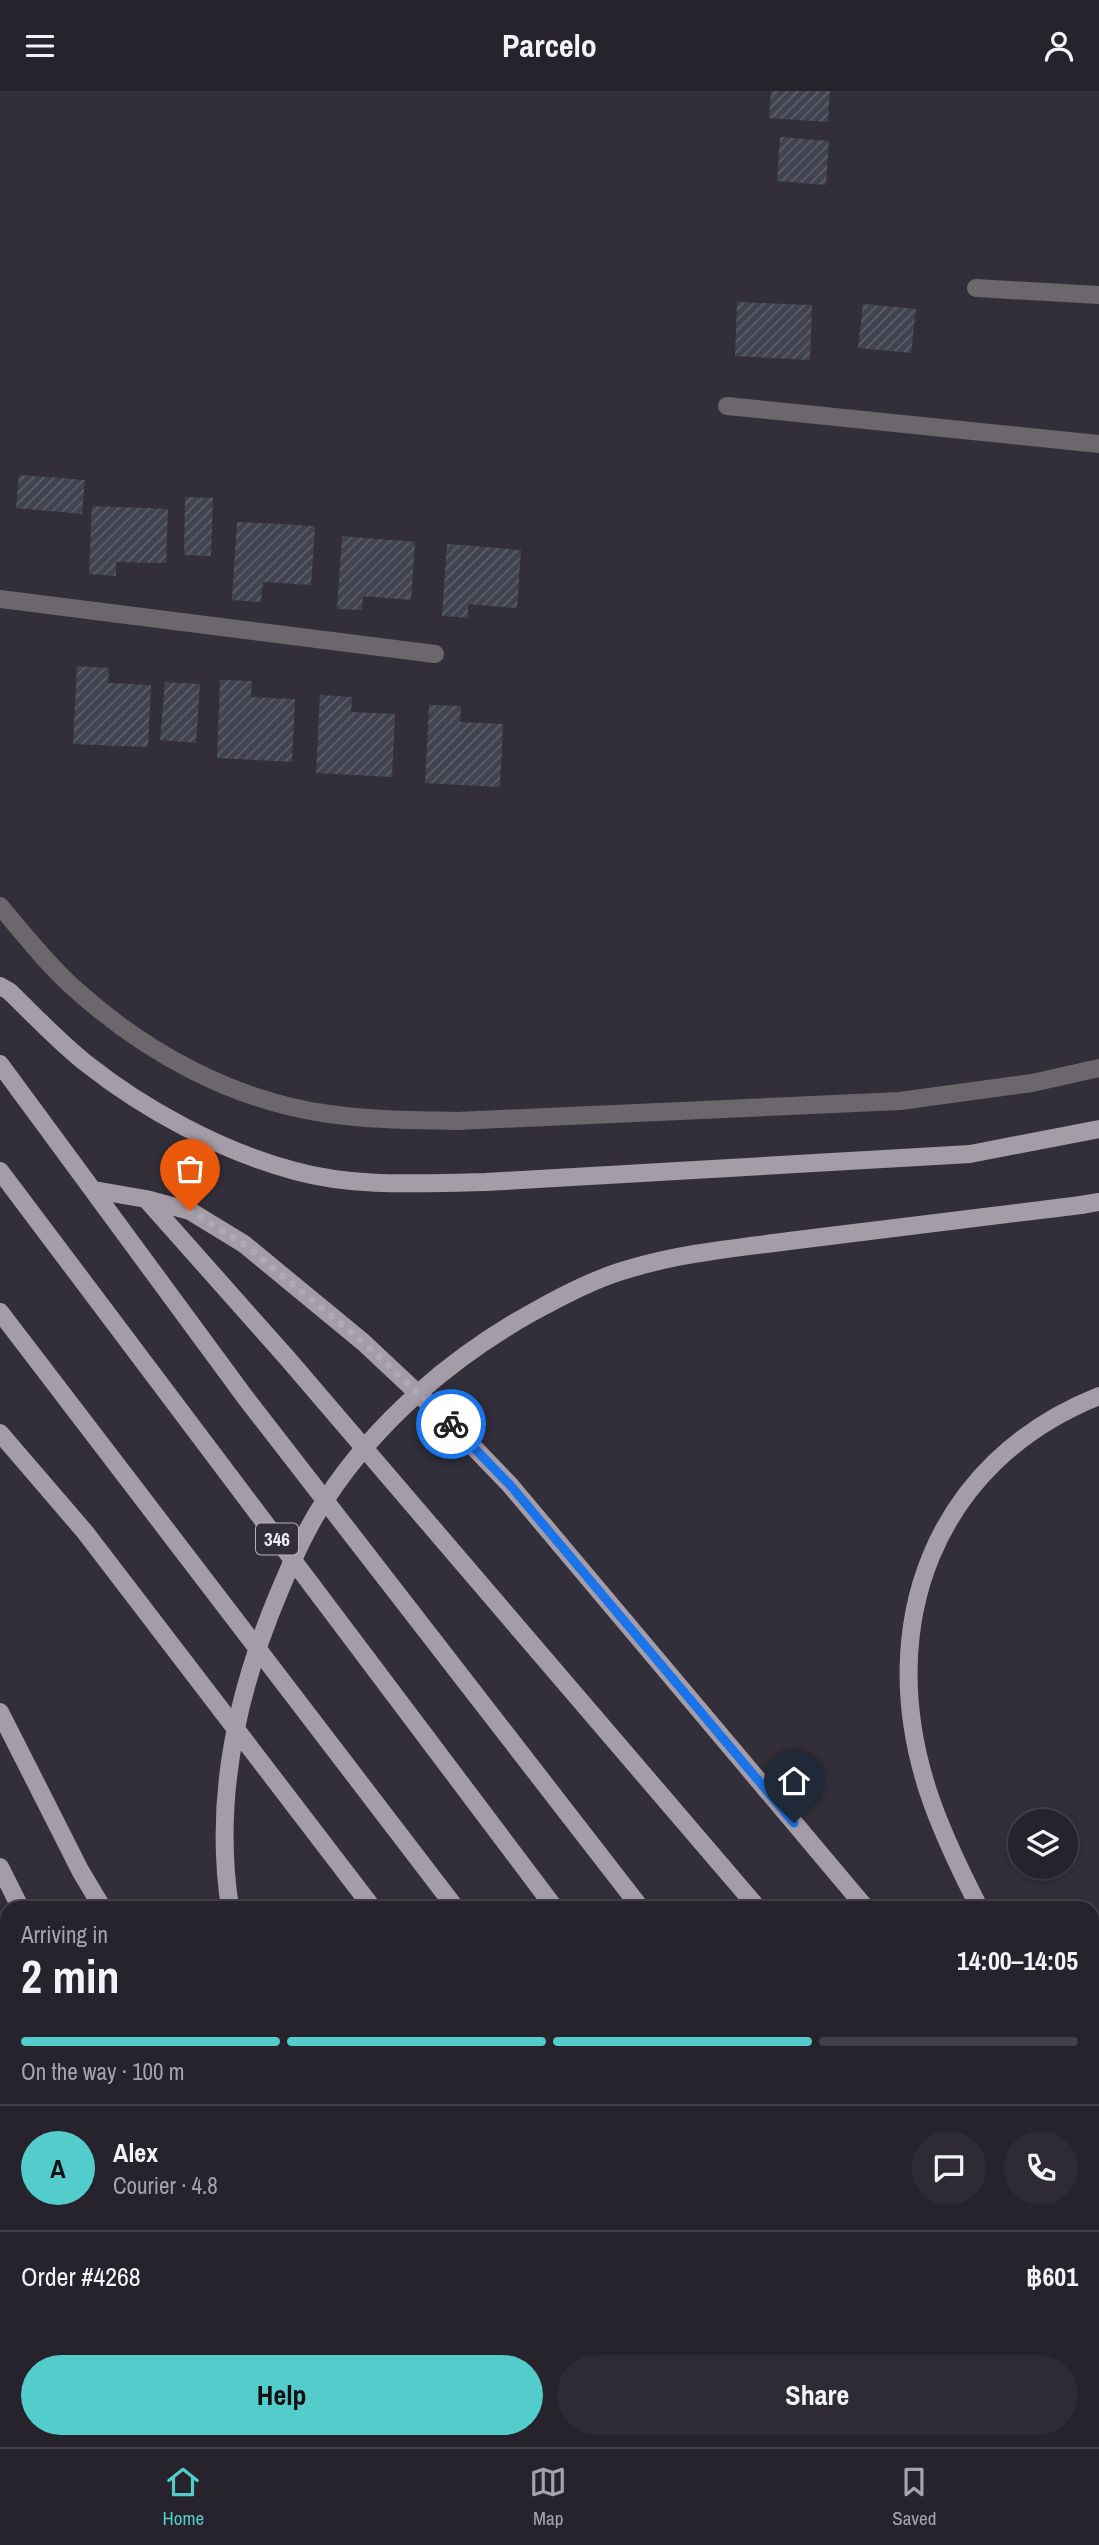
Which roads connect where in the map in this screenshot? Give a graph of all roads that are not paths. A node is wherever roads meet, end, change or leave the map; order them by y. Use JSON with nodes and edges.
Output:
{"nodes":[{"id":1,"x":976,"y":288,"type":"dead end"},
{"id":2,"x":1099,"y":295,"type":"edge"},
{"id":3,"x":727,"y":405,"type":"dead end"},
{"id":4,"x":1099,"y":444,"type":"edge"},
{"id":5,"x":0,"y":599,"type":"edge"},
{"id":6,"x":435,"y":654,"type":"dead end"},
{"id":7,"x":0,"y":906,"type":"edge"},
{"id":8,"x":0,"y":986,"type":"edge"},
{"id":9,"x":0,"y":1064,"type":"edge"},
{"id":10,"x":1099,"y":1068,"type":"edge"},
{"id":11,"x":1099,"y":1129,"type":"edge"},
{"id":12,"x":0,"y":1171,"type":"edge"},
{"id":13,"x":94,"y":1190,"type":"junction"},
{"id":14,"x":146,"y":1199,"type":"junction"},
{"id":15,"x":1090,"y":1204,"type":"edge"},
{"id":16,"x":0,"y":1312,"type":"edge"},
{"id":17,"x":1099,"y":1396,"type":"edge"},
{"id":18,"x":0,"y":1433,"type":"edge"},
{"id":19,"x":0,"y":1711,"type":"edge"},
{"id":20,"x":0,"y":1867,"type":"edge"},
{"id":21,"x":17,"y":1901,"type":"edge"},
{"id":22,"x":98,"y":1901,"type":"edge"},
{"id":23,"x":229,"y":1901,"type":"edge"},
{"id":24,"x":367,"y":1901,"type":"edge"},
{"id":25,"x":451,"y":1901,"type":"edge"},
{"id":26,"x":549,"y":1901,"type":"edge"},
{"id":27,"x":635,"y":1901,"type":"edge"},
{"id":28,"x":752,"y":1901,"type":"edge"},
{"id":29,"x":860,"y":1901,"type":"edge"},
{"id":30,"x":976,"y":1901,"type":"edge"}],
"edges":[{"from":1,"to":2,"type":"street"},
{"from":3,"to":4,"type":"street"},
{"from":5,"to":6,"type":"street"},
{"from":7,"to":10,"type":"street"},
{"from":8,"to":11,"type":"main road"},
{"from":9,"to":13,"type":"main road"},
{"from":12,"to":26,"type":"main road","number":"346"},
{"from":13,"to":14,"type":"main road"},
{"from":13,"to":27,"type":"main road"},
{"from":14,"to":28,"type":"main road"},
{"from":14,"to":29,"type":"main road"},
{"from":15,"to":23,"type":"main road","bridge":true},
{"from":16,"to":25,"type":"main road"},
{"from":17,"to":30,"type":"main road"},
{"from":18,"to":24,"type":"main road"},
{"from":19,"to":22,"type":"main road"},
{"from":20,"to":21,"type":"main road"}]}
